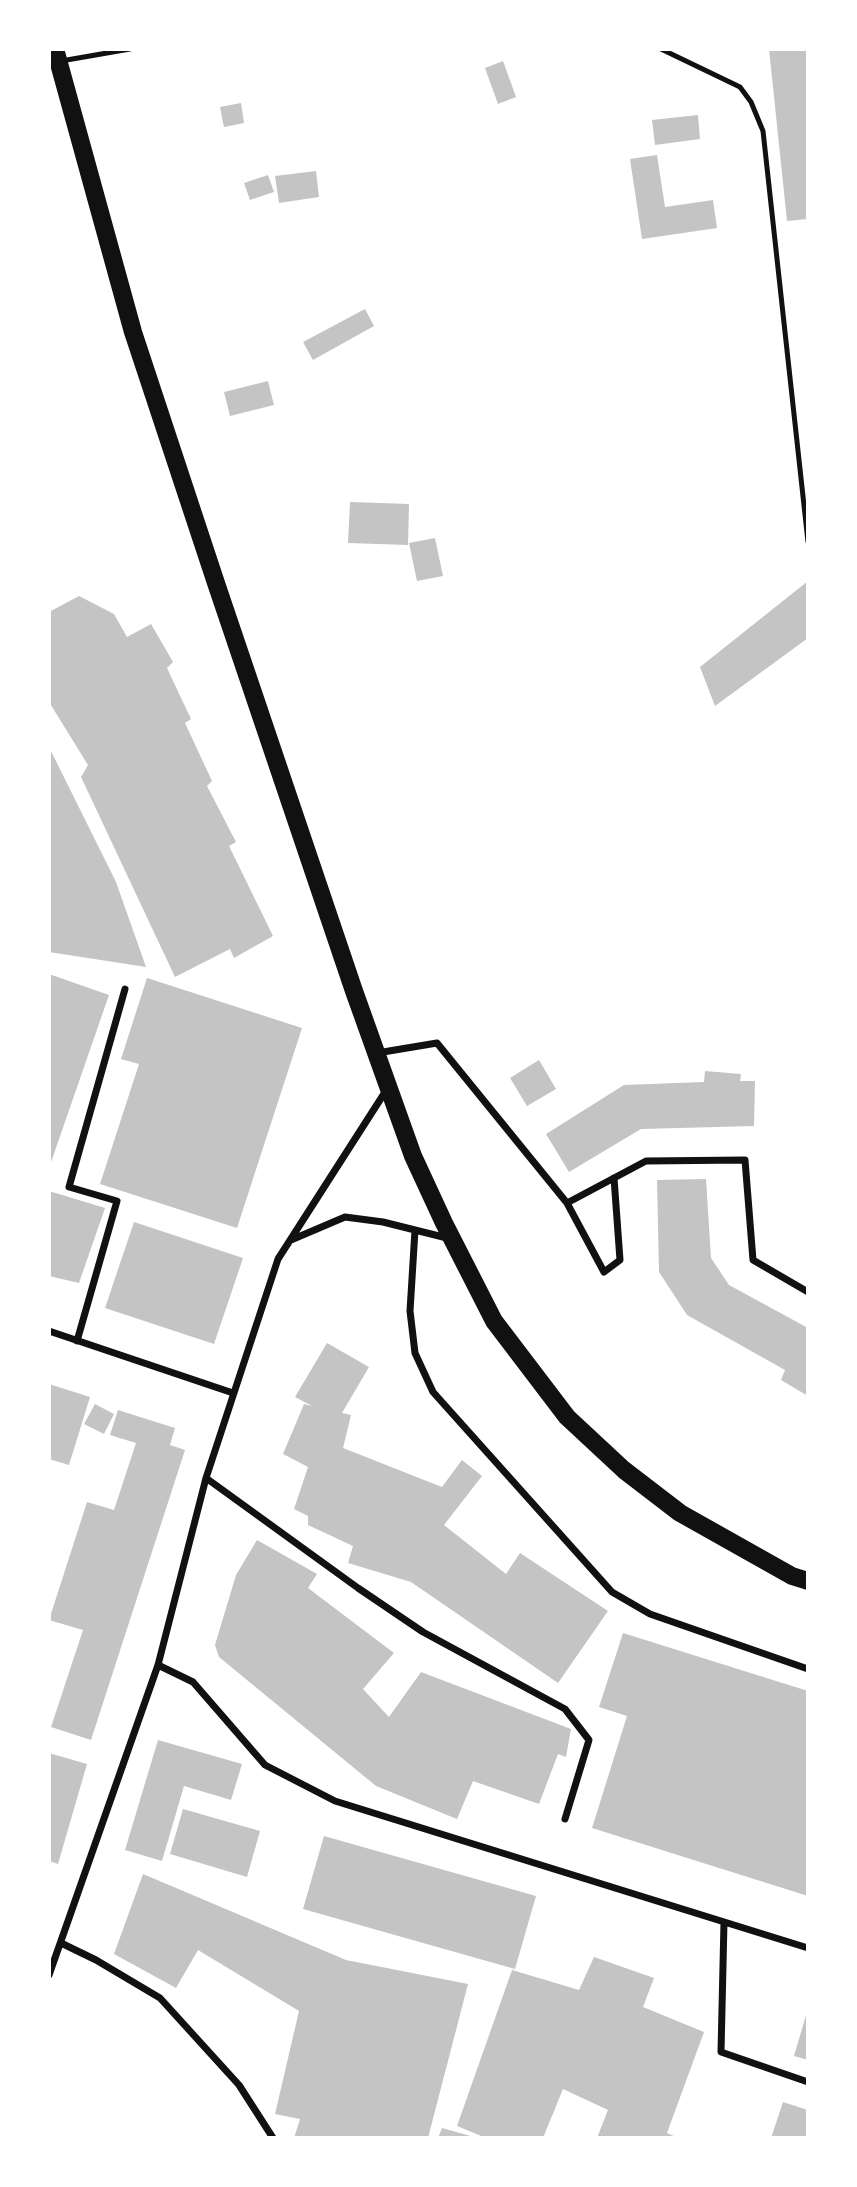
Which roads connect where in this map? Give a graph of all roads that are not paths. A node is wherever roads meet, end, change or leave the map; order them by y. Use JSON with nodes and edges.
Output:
{"nodes":[{"id":1,"x":130,"y":49,"type":"edge"},
{"id":2,"x":661,"y":49,"type":"edge"},
{"id":3,"x":56,"y":55,"type":"edge"},
{"id":4,"x":808,"y":542,"type":"edge"},
{"id":5,"x":125,"y":989,"type":"dead end"},
{"id":6,"x":376,"y":1053,"type":"junction"},
{"id":7,"x":389,"y":1086,"type":"junction"},
{"id":8,"x":614,"y":1178,"type":"junction"},
{"id":9,"x":567,"y":1203,"type":"junction"},
{"id":10,"x":415,"y":1230,"type":"junction"},
{"id":11,"x":452,"y":1238,"type":"junction"},
{"id":12,"x":289,"y":1241,"type":"junction"},
{"id":13,"x":808,"y":1292,"type":"edge"},
{"id":14,"x":49,"y":1331,"type":"edge"},
{"id":15,"x":78,"y":1341,"type":"junction"},
{"id":16,"x":233,"y":1393,"type":"junction"},
{"id":17,"x":206,"y":1478,"type":"junction"},
{"id":18,"x":808,"y":1581,"type":"edge"},
{"id":19,"x":158,"y":1665,"type":"junction"},
{"id":20,"x":808,"y":1669,"type":"edge"},
{"id":21,"x":565,"y":1819,"type":"dead end"},
{"id":22,"x":724,"y":1922,"type":"junction"},
{"id":23,"x":61,"y":1943,"type":"junction"},
{"id":24,"x":808,"y":1948,"type":"edge"},
{"id":25,"x":49,"y":1975,"type":"edge"},
{"id":26,"x":808,"y":2082,"type":"edge"},
{"id":27,"x":273,"y":2138,"type":"edge"}],
"edges":[{"from":1,"to":3,"type":"lane"},
{"from":2,"to":4,"type":"lane"},
{"from":3,"to":6,"type":"main road"},
{"from":5,"to":15,"type":"street"},
{"from":6,"to":7,"type":"main road"},
{"from":6,"to":9,"type":"street"},
{"from":7,"to":11,"type":"main road"},
{"from":7,"to":12,"type":"street"},
{"from":8,"to":9,"type":"street"},
{"from":8,"to":9,"type":"street"},
{"from":8,"to":13,"type":"street"},
{"from":10,"to":11,"type":"street"},
{"from":10,"to":12,"type":"street"},
{"from":10,"to":20,"type":"street"},
{"from":11,"to":18,"type":"main road"},
{"from":12,"to":16,"type":"street"},
{"from":14,"to":15,"type":"street"},
{"from":15,"to":16,"type":"street"},
{"from":16,"to":17,"type":"street"},
{"from":17,"to":19,"type":"street"},
{"from":17,"to":21,"type":"street"},
{"from":19,"to":22,"type":"street"},
{"from":19,"to":23,"type":"street"},
{"from":22,"to":24,"type":"street"},
{"from":22,"to":26,"type":"street"},
{"from":23,"to":25,"type":"street"},
{"from":23,"to":27,"type":"street"}]}
